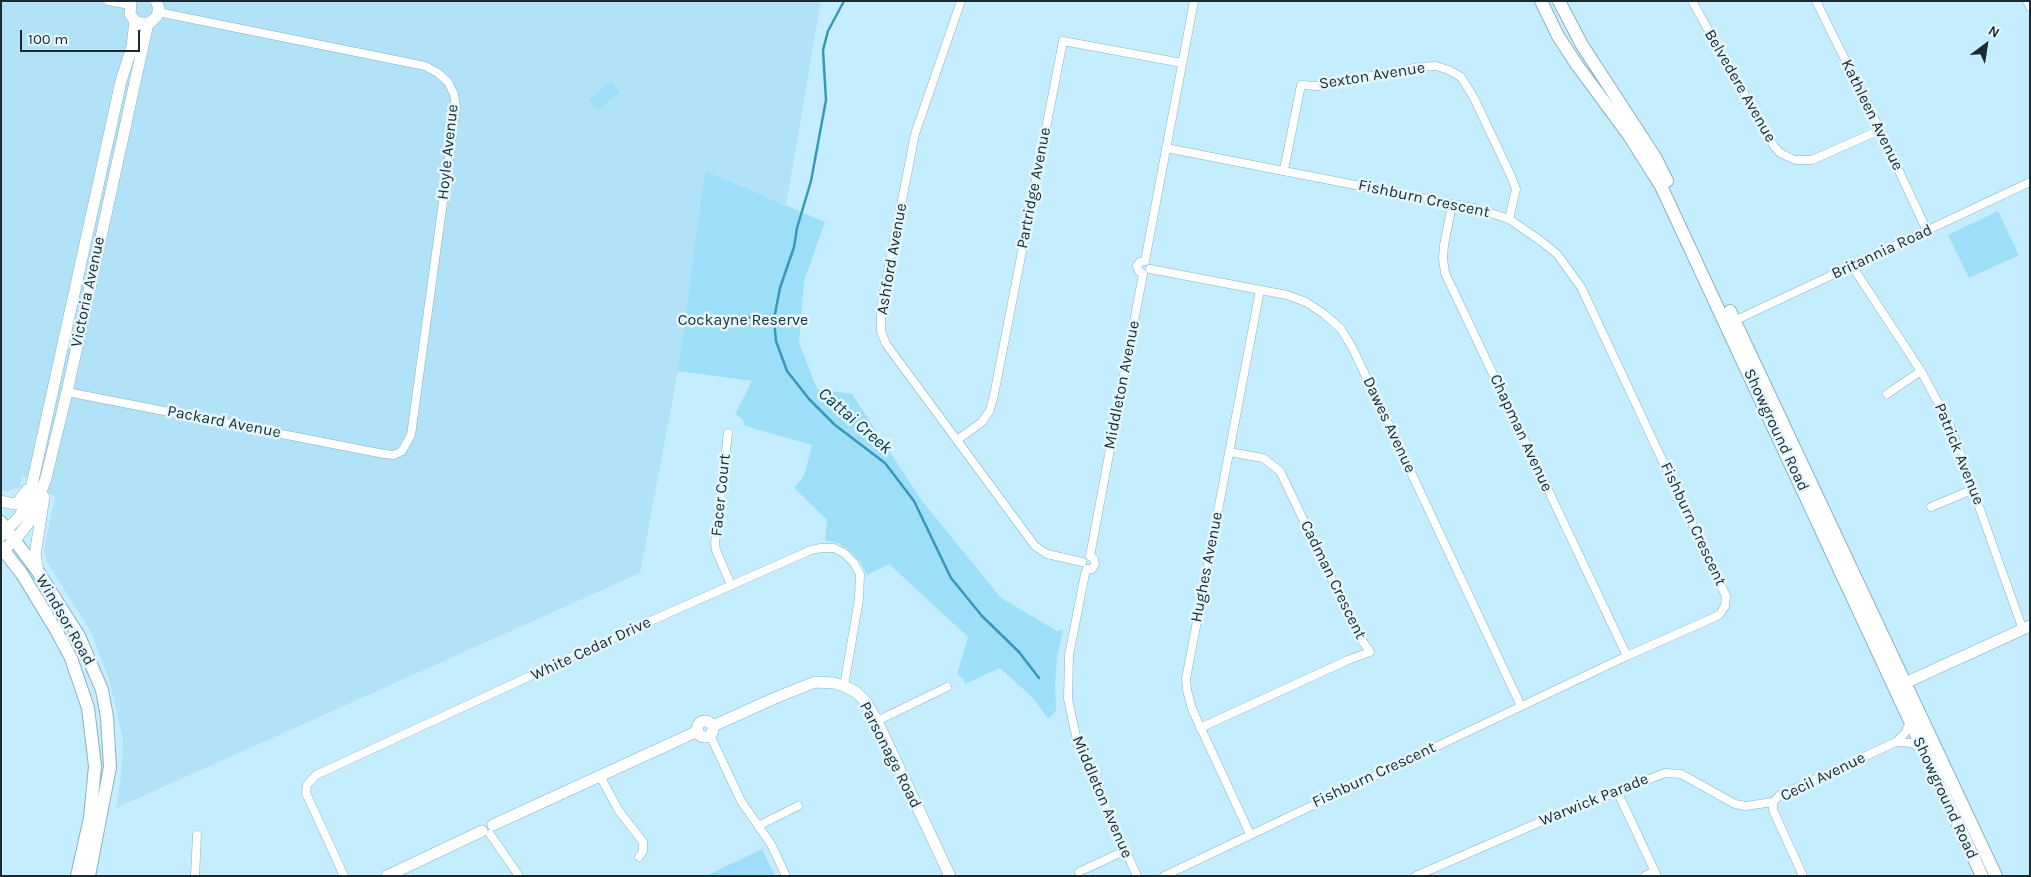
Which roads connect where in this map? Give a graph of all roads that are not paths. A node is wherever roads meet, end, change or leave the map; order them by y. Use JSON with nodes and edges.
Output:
{"nodes":[{"id":1,"x":108,"y":1,"type":"edge"},
{"id":2,"x":961,"y":1,"type":"edge"},
{"id":3,"x":1194,"y":1,"type":"edge"},
{"id":4,"x":1541,"y":1,"type":"edge"},
{"id":5,"x":1559,"y":1,"type":"edge"},
{"id":6,"x":1692,"y":1,"type":"edge"},
{"id":7,"x":1816,"y":1,"type":"edge"},
{"id":8,"x":2027,"y":1,"type":"edge"},
{"id":9,"x":130,"y":3,"type":"edge"},
{"id":10,"x":157,"y":7,"type":"edge"},
{"id":11,"x":2030,"y":7,"type":"edge"},
{"id":12,"x":135,"y":21,"type":"junction"},
{"id":13,"x":148,"y":23,"type":"junction"},
{"id":14,"x":1182,"y":63,"type":"junction"},
{"id":15,"x":1880,"y":130,"type":"junction"},
{"id":16,"x":1166,"y":148,"type":"junction"},
{"id":17,"x":1284,"y":170,"type":"junction"},
{"id":18,"x":2030,"y":182,"type":"edge"},
{"id":19,"x":1452,"y":204,"type":"junction"},
{"id":20,"x":1508,"y":219,"type":"junction"},
{"id":21,"x":1927,"y":230,"type":"junction"},
{"id":22,"x":94,"y":234,"type":"junction"},
{"id":23,"x":1145,"y":260,"type":"junction"},
{"id":24,"x":1852,"y":266,"type":"junction"},
{"id":25,"x":1147,"y":271,"type":"junction"},
{"id":26,"x":1260,"y":290,"type":"junction"},
{"id":27,"x":74,"y":299,"type":"junction"},
{"id":28,"x":86,"y":301,"type":"junction"},
{"id":29,"x":1734,"y":321,"type":"junction"},
{"id":30,"x":1921,"y":371,"type":"junction"},
{"id":31,"x":54,"y":389,"type":"junction"},
{"id":32,"x":67,"y":392,"type":"junction"},
{"id":33,"x":1887,"y":394,"type":"dead end"},
{"id":34,"x":728,"y":433,"type":"dead end"},
{"id":35,"x":957,"y":440,"type":"junction"},
{"id":36,"x":1229,"y":452,"type":"junction"},
{"id":37,"x":394,"y":455,"type":"joint"},
{"id":38,"x":46,"y":478,"type":"junction"},
{"id":39,"x":33,"y":480,"type":"junction"},
{"id":40,"x":1974,"y":489,"type":"junction"},
{"id":41,"x":1,"y":501,"type":"edge"},
{"id":42,"x":1931,"y":507,"type":"dead end"},
{"id":43,"x":6,"y":532,"type":"edge"},
{"id":44,"x":2,"y":548,"type":"edge"},
{"id":45,"x":1090,"y":556,"type":"junction"},
{"id":46,"x":1082,"y":562,"type":"junction"},
{"id":47,"x":1088,"y":569,"type":"junction"},
{"id":48,"x":39,"y":573,"type":"junction"},
{"id":49,"x":731,"y":585,"type":"junction"},
{"id":50,"x":2026,"y":628,"type":"edge"},
{"id":51,"x":1627,"y":656,"type":"junction"},
{"id":52,"x":844,"y":686,"type":"junction"},
{"id":53,"x":1899,"y":686,"type":"junction"},
{"id":54,"x":947,"y":687,"type":"dead end"},
{"id":55,"x":1521,"y":706,"type":"junction"},
{"id":56,"x":876,"y":721,"type":"junction"},
{"id":57,"x":1910,"y":723,"type":"junction"},
{"id":58,"x":1200,"y":728,"type":"junction"},
{"id":59,"x":712,"y":731,"type":"junction"},
{"id":60,"x":1896,"y":742,"type":"junction"},
{"id":61,"x":1924,"y":751,"type":"junction"},
{"id":62,"x":600,"y":776,"type":"junction"},
{"id":63,"x":1617,"y":791,"type":"junction"},
{"id":64,"x":1773,"y":802,"type":"junction"},
{"id":65,"x":798,"y":806,"type":"dead end"},
{"id":66,"x":758,"y":826,"type":"junction"},
{"id":67,"x":489,"y":830,"type":"junction"},
{"id":68,"x":1250,"y":834,"type":"junction"},
{"id":69,"x":197,"y":835,"type":"dead end"},
{"id":70,"x":1124,"y":851,"type":"junction"},
{"id":71,"x":639,"y":856,"type":"dead end"},
{"id":72,"x":1079,"y":872,"type":"dead end"},
{"id":73,"x":1655,"y":873,"type":"edge"},
{"id":74,"x":77,"y":876,"type":"edge"},
{"id":75,"x":89,"y":876,"type":"edge"},
{"id":76,"x":195,"y":876,"type":"edge"},
{"id":77,"x":344,"y":876,"type":"edge"},
{"id":78,"x":387,"y":876,"type":"edge"},
{"id":79,"x":519,"y":876,"type":"edge"},
{"id":80,"x":786,"y":876,"type":"edge"},
{"id":81,"x":950,"y":876,"type":"edge"},
{"id":82,"x":1136,"y":876,"type":"edge"},
{"id":83,"x":1164,"y":876,"type":"edge"},
{"id":84,"x":1416,"y":876,"type":"edge"},
{"id":85,"x":1645,"y":876,"type":"edge"},
{"id":86,"x":1803,"y":876,"type":"edge"},
{"id":87,"x":1982,"y":876,"type":"edge"},
{"id":88,"x":1996,"y":876,"type":"edge"}],
"edges":[{"from":1,"to":9,"type":"street"},
{"from":2,"to":35,"type":"street","name":"Ashford Avenue"},
{"from":3,"to":14,"type":"street"},
{"from":4,"to":53,"type":"main road","name":"Showground Road"},
{"from":5,"to":29,"type":"main road","name":"Showground Road"},
{"from":6,"to":15,"type":"street","name":"Belvedere Avenue"},
{"from":7,"to":15,"type":"street","name":"Kathleen Avenue"},
{"from":8,"to":11,"type":"street"},
{"from":9,"to":12,"type":"main road"},
{"from":10,"to":13,"type":"main road"},
{"from":10,"to":37,"type":"street","name":"Hoyle Avenue"},
{"from":12,"to":13,"type":"main road"},
{"from":12,"to":22,"type":"main road","name":"Victoria Avenue"},
{"from":13,"to":22,"type":"main road","name":"Victoria Avenue"},
{"from":14,"to":16,"type":"street"},
{"from":14,"to":35,"type":"street","name":"Partridge Avenue"},
{"from":15,"to":21,"type":"street","name":"Kathleen Avenue"},
{"from":16,"to":17,"type":"street","name":"Fishburn Crescent"},
{"from":16,"to":23,"type":"street"},
{"from":17,"to":19,"type":"street","name":"Fishburn Crescent"},
{"from":17,"to":20,"type":"street","name":"Sexton Avenue"},
{"from":18,"to":21,"type":"street","name":"Britannia Road"},
{"from":19,"to":20,"type":"street","name":"Fishburn Crescent"},
{"from":19,"to":51,"type":"street","name":"Chapman Avenue"},
{"from":20,"to":51,"type":"street","name":"Fishburn Crescent"},
{"from":21,"to":24,"type":"street","name":"Britannia Road"},
{"from":22,"to":27,"type":"main road","name":"Victoria Avenue"},
{"from":22,"to":28,"type":"main road","name":"Victoria Avenue"},
{"from":23,"to":25,"type":"street"},
{"from":23,"to":25,"type":"street"},
{"from":24,"to":29,"type":"street","name":"Britannia Road"},
{"from":24,"to":30,"type":"street","name":"Patrick Avenue"},
{"from":25,"to":26,"type":"street","name":"Dawes Avenue"},
{"from":25,"to":45,"type":"street","name":"Middleton Avenue"},
{"from":26,"to":36,"type":"street","name":"Hughes Avenue"},
{"from":26,"to":55,"type":"street","name":"Dawes Avenue"},
{"from":27,"to":28,"type":"main road"},
{"from":27,"to":31,"type":"main road","name":"Victoria Avenue"},
{"from":28,"to":32,"type":"main road","name":"Victoria Avenue"},
{"from":29,"to":53,"type":"main road","name":"Showground Road"},
{"from":30,"to":33,"type":"street"},
{"from":30,"to":40,"type":"street","name":"Patrick Avenue"},
{"from":31,"to":32,"type":"main road","name":"Packard Avenue"},
{"from":31,"to":39,"type":"main road","name":"Victoria Avenue"},
{"from":32,"to":37,"type":"street","name":"Packard Avenue"},
{"from":32,"to":38,"type":"main road","name":"Victoria Avenue"},
{"from":34,"to":49,"type":"street","name":"Facer Court"},
{"from":35,"to":46,"type":"street","name":"Ashford Avenue"},
{"from":36,"to":58,"type":"street","name":"Hughes Avenue"},
{"from":36,"to":58,"type":"street","name":"Cadman Crescent"},
{"from":38,"to":43,"type":"main road","name":"Victoria Avenue"},
{"from":38,"to":48,"type":"main road"},
{"from":39,"to":41,"type":"main road"},
{"from":39,"to":43,"type":"main road","name":"Victoria Avenue"},
{"from":40,"to":42,"type":"street"},
{"from":40,"to":50,"type":"street","name":"Patrick Avenue"},
{"from":43,"to":44,"type":"main road","name":"Victoria Avenue"},
{"from":43,"to":48,"type":"main road","name":"Windsor Road"},
{"from":44,"to":74,"type":"main road","name":"Windsor Road"},
{"from":45,"to":46,"type":"street"},
{"from":45,"to":47,"type":"street"},
{"from":46,"to":47,"type":"street"},
{"from":47,"to":70,"type":"street","name":"Middleton Avenue"},
{"from":48,"to":75,"type":"main road","name":"Windsor Road"},
{"from":49,"to":52,"type":"street","name":"White Cedar Drive"},
{"from":49,"to":77,"type":"street","name":"White Cedar Drive"},
{"from":50,"to":53,"type":"main road"},
{"from":51,"to":55,"type":"street","name":"Fishburn Crescent"},
{"from":52,"to":56,"type":"main road","name":"Parsonage Road"},
{"from":52,"to":59,"type":"main road","name":"Parsonage Road"},
{"from":53,"to":57,"type":"main road","name":"Showground Road"},
{"from":53,"to":88,"type":"main road","name":"Showground Road"},
{"from":54,"to":56,"type":"street"},
{"from":55,"to":68,"type":"street","name":"Fishburn Crescent"},
{"from":56,"to":81,"type":"main road","name":"Parsonage Road"},
{"from":57,"to":60,"type":"street","name":"Cecil Avenue"},
{"from":57,"to":61,"type":"main road","name":"Showground Road"},
{"from":58,"to":68,"type":"street","name":"Hughes Avenue"},
{"from":59,"to":62,"type":"main road"},
{"from":59,"to":66,"type":"street"},
{"from":60,"to":61,"type":"street"},
{"from":60,"to":64,"type":"street","name":"Cecil Avenue"},
{"from":61,"to":87,"type":"main road","name":"Showground Road"},
{"from":62,"to":67,"type":"main road"},
{"from":62,"to":71,"type":"street"},
{"from":63,"to":64,"type":"street","name":"Warwick Parade"},
{"from":63,"to":73,"type":"street"},
{"from":63,"to":84,"type":"street","name":"Warwick Parade"},
{"from":64,"to":86,"type":"street","name":"Cecil Avenue"},
{"from":65,"to":66,"type":"street"},
{"from":66,"to":80,"type":"street"},
{"from":67,"to":78,"type":"main road"},
{"from":67,"to":79,"type":"street"},
{"from":68,"to":83,"type":"street","name":"Fishburn Crescent"},
{"from":69,"to":76,"type":"street"},
{"from":70,"to":72,"type":"street"},
{"from":70,"to":82,"type":"street","name":"Middleton Avenue"},
{"from":73,"to":85,"type":"street"}]}
